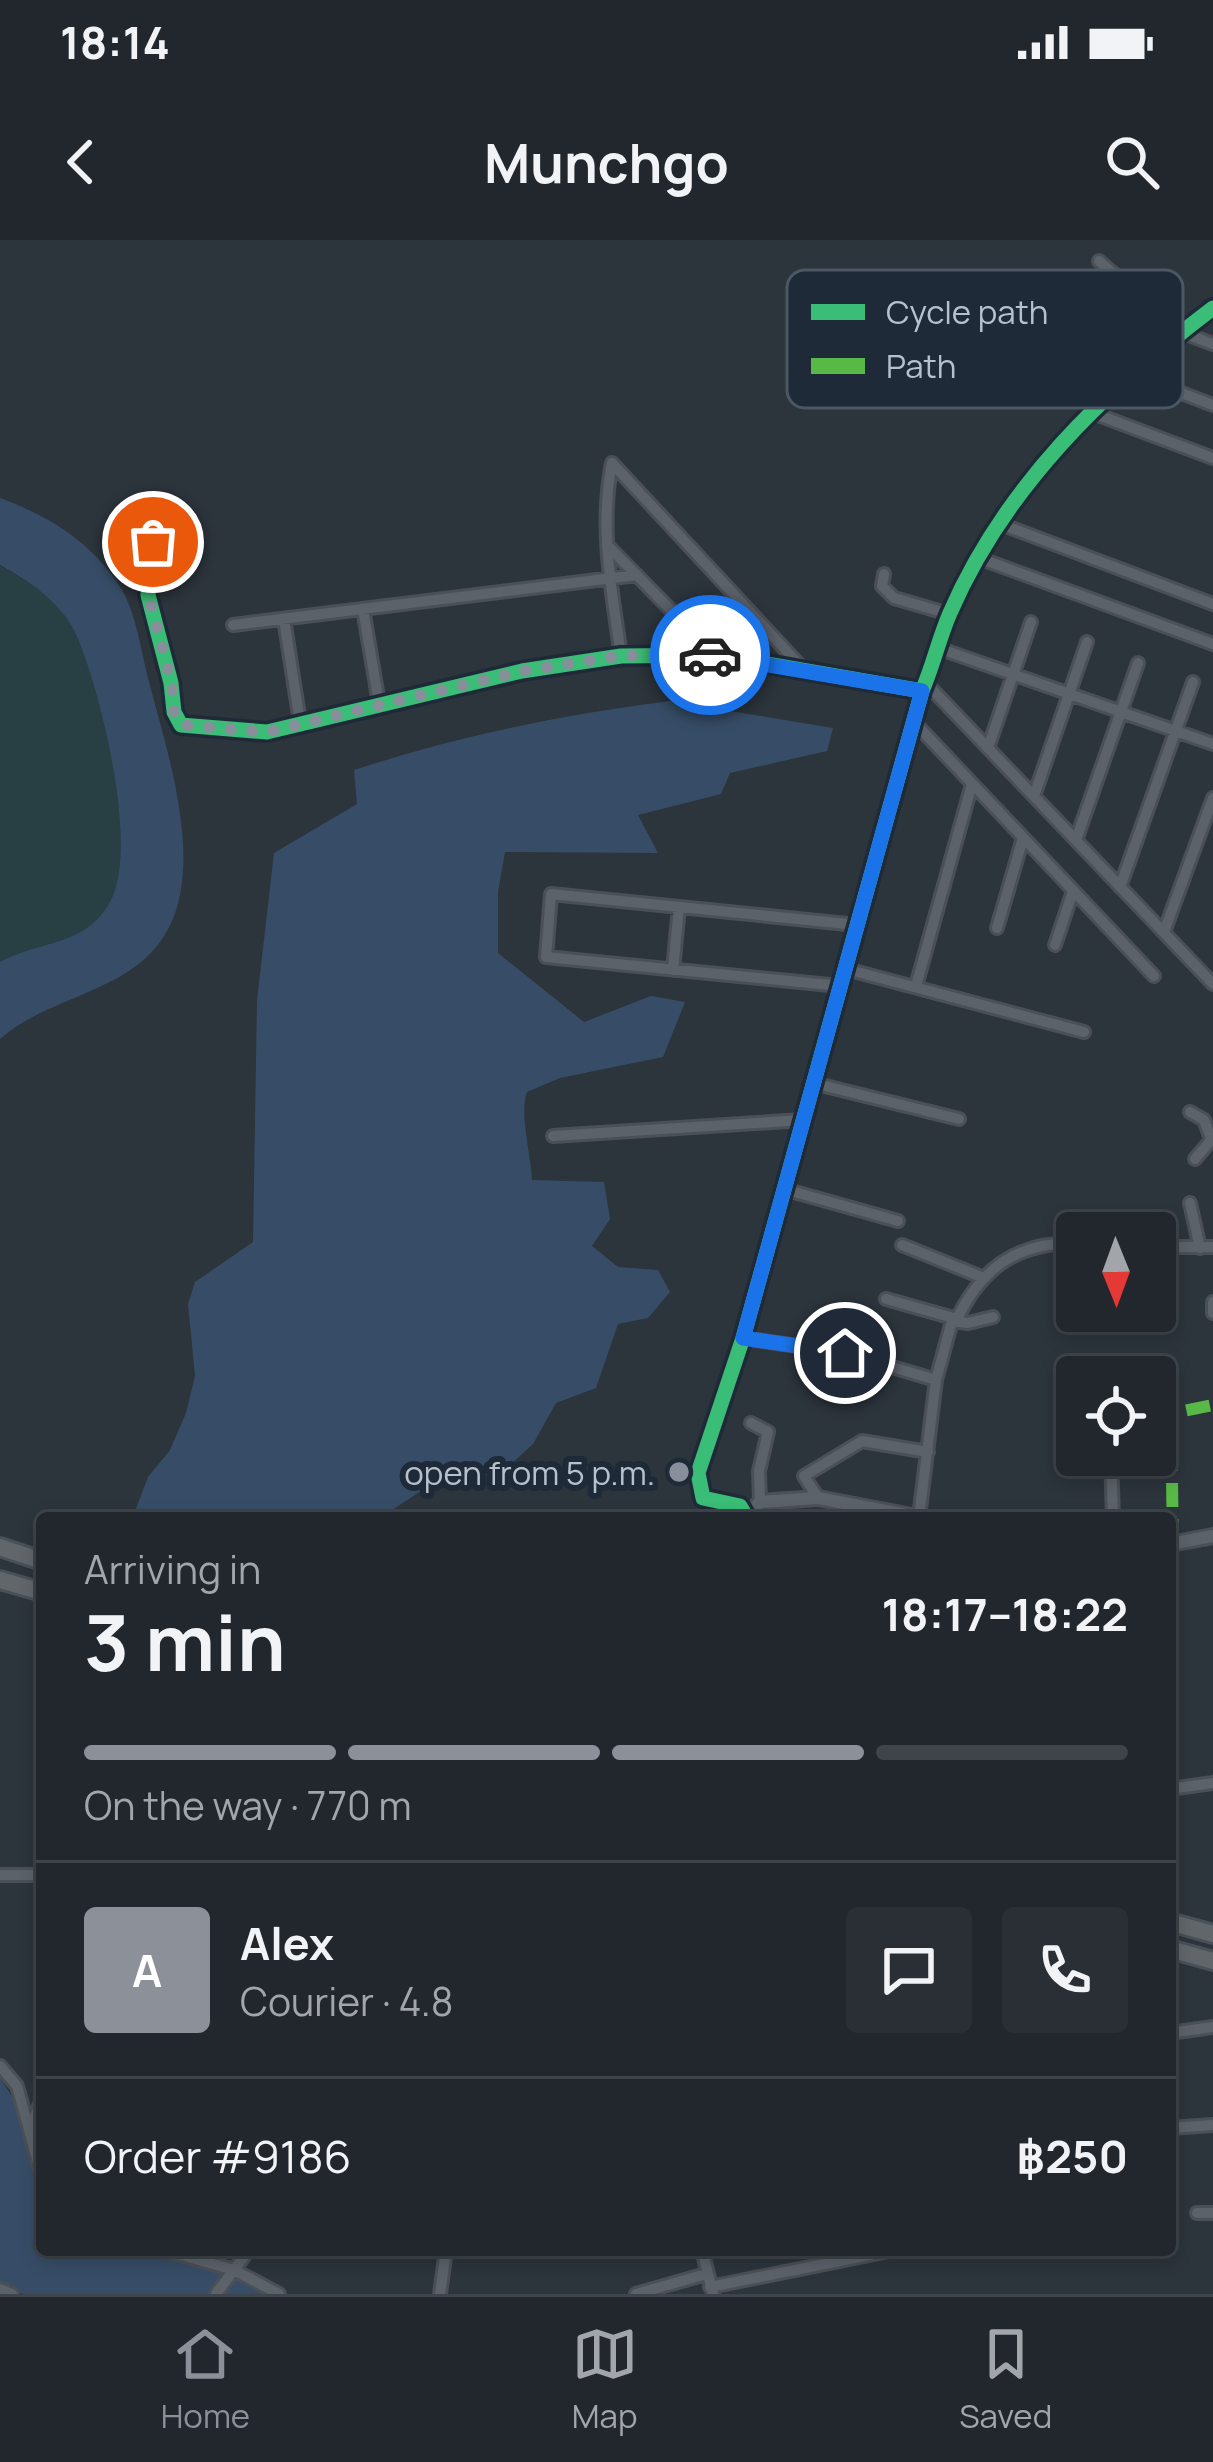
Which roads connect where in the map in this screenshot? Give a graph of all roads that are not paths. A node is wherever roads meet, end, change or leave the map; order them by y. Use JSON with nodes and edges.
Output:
{"nodes":[{"id":1,"x":1099,"y":261,"type":"dead end"},
{"id":2,"x":1109,"y":270,"type":"edge"},
{"id":3,"x":1213,"y":308,"type":"edge"},
{"id":4,"x":1183,"y":330,"type":"edge"},
{"id":5,"x":1183,"y":333,"type":"edge"},
{"id":6,"x":1213,"y":344,"type":"edge"},
{"id":7,"x":1183,"y":394,"type":"edge"},
{"id":8,"x":1213,"y":405,"type":"edge"},
{"id":9,"x":1098,"y":408,"type":"edge"},
{"id":10,"x":1093,"y":413,"type":"junction"},
{"id":11,"x":1213,"y":458,"type":"edge"},
{"id":12,"x":998,"y":523,"type":"junction"},
{"id":13,"x":153,"y":542,"type":"dead end"},
{"id":14,"x":607,"y":545,"type":"junction"},
{"id":15,"x":979,"y":558,"type":"junction"},
{"id":16,"x":884,"y":574,"type":"dead end"},
{"id":17,"x":638,"y":575,"type":"junction"},
{"id":18,"x":610,"y":578,"type":"junction"},
{"id":19,"x":1213,"y":604,"type":"edge"},
{"id":20,"x":363,"y":609,"type":"junction"},
{"id":21,"x":950,"y":614,"type":"junction"},
{"id":22,"x":284,"y":619,"type":"junction"},
{"id":23,"x":1031,"y":622,"type":"dead end"},
{"id":24,"x":233,"y":625,"type":"dead end"},
{"id":25,"x":1087,"y":642,"type":"dead end"},
{"id":26,"x":1213,"y":644,"type":"edge"},
{"id":27,"x":938,"y":648,"type":"junction"},
{"id":28,"x":715,"y":655,"type":"junction"},
{"id":29,"x":620,"y":656,"type":"junction"},
{"id":30,"x":1138,"y":663,"type":"dead end"},
{"id":31,"x":805,"y":670,"type":"junction"},
{"id":32,"x":1014,"y":674,"type":"junction"},
{"id":33,"x":1192,"y":682,"type":"dead end"},
{"id":34,"x":924,"y":687,"type":"junction"},
{"id":35,"x":1070,"y":694,"type":"junction"},
{"id":36,"x":379,"y":703,"type":"junction"},
{"id":37,"x":1120,"y":711,"type":"junction"},
{"id":38,"x":300,"y":722,"type":"junction"},
{"id":39,"x":914,"y":722,"type":"junction"},
{"id":40,"x":1176,"y":731,"type":"junction"},
{"id":41,"x":1213,"y":744,"type":"edge"},
{"id":42,"x":988,"y":748,"type":"junction"},
{"id":43,"x":972,"y":784,"type":"junction"},
{"id":44,"x":1034,"y":796,"type":"junction"},
{"id":45,"x":1213,"y":798,"type":"edge"},
{"id":46,"x":1023,"y":838,"type":"junction"},
{"id":47,"x":1076,"y":840,"type":"junction"},
{"id":48,"x":1120,"y":887,"type":"junction"},
{"id":49,"x":1073,"y":891,"type":"junction"},
{"id":50,"x":679,"y":907,"type":"junction"},
{"id":51,"x":857,"y":925,"type":"junction"},
{"id":52,"x":997,"y":928,"type":"dead end"},
{"id":53,"x":1164,"y":932,"type":"junction"},
{"id":54,"x":1055,"y":945,"type":"dead end"},
{"id":55,"x":846,"y":969,"type":"junction"},
{"id":56,"x":673,"y":970,"type":"junction"},
{"id":57,"x":1154,"y":976,"type":"dead end"},
{"id":58,"x":1212,"y":980,"type":"edge"},
{"id":59,"x":840,"y":986,"type":"junction"},
{"id":60,"x":916,"y":986,"type":"junction"},
{"id":61,"x":1084,"y":1032,"type":"dead end"},
{"id":62,"x":813,"y":1083,"type":"junction"},
{"id":63,"x":1190,"y":1112,"type":"dead end"},
{"id":64,"x":958,"y":1119,"type":"dead end"},
{"id":65,"x":803,"y":1120,"type":"junction"},
{"id":66,"x":553,"y":1136,"type":"dead end"},
{"id":67,"x":1212,"y":1138,"type":"edge"},
{"id":68,"x":1195,"y":1159,"type":"dead end"},
{"id":69,"x":784,"y":1189,"type":"junction"},
{"id":70,"x":1190,"y":1204,"type":"dead end"},
{"id":71,"x":898,"y":1221,"type":"dead end"},
{"id":72,"x":902,"y":1245,"type":"dead end"},
{"id":73,"x":1056,"y":1245,"type":"edge"},
{"id":74,"x":1176,"y":1248,"type":"edge"},
{"id":75,"x":1208,"y":1250,"type":"edge"},
{"id":76,"x":935,"y":1255,"type":"junction"},
{"id":77,"x":933,"y":1272,"type":"dead end"},
{"id":78,"x":984,"y":1278,"type":"junction"},
{"id":79,"x":886,"y":1299,"type":"dead end"},
{"id":80,"x":1213,"y":1302,"type":"edge"},
{"id":81,"x":1213,"y":1313,"type":"edge"},
{"id":82,"x":993,"y":1317,"type":"dead end"},
{"id":83,"x":955,"y":1320,"type":"junction"},
{"id":84,"x":743,"y":1338,"type":"junction"},
{"id":85,"x":936,"y":1380,"type":"junction"},
{"id":86,"x":751,"y":1424,"type":"dead end"},
{"id":87,"x":928,"y":1452,"type":"junction"},
{"id":88,"x":1112,"y":1476,"type":"edge"},
{"id":89,"x":818,"y":1498,"type":"junction"},
{"id":90,"x":760,"y":1502,"type":"junction"},
{"id":91,"x":746,"y":1512,"type":"edge"},
{"id":92,"x":751,"y":1512,"type":"edge"},
{"id":93,"x":889,"y":1512,"type":"edge"},
{"id":94,"x":921,"y":1512,"type":"edge"},
{"id":95,"x":1113,"y":1512,"type":"edge"},
{"id":96,"x":1213,"y":1536,"type":"edge"},
{"id":97,"x":1176,"y":1543,"type":"edge"},
{"id":98,"x":4,"y":1549,"type":"edge"},
{"id":99,"x":36,"y":1559,"type":"edge"},
{"id":100,"x":0,"y":1580,"type":"edge"},
{"id":101,"x":36,"y":1590,"type":"edge"},
{"id":102,"x":1213,"y":1783,"type":"edge"},
{"id":103,"x":1176,"y":1788,"type":"edge"},
{"id":104,"x":0,"y":1875,"type":"edge"},
{"id":105,"x":36,"y":1875,"type":"edge"},
{"id":106,"x":1176,"y":1924,"type":"edge"},
{"id":107,"x":1213,"y":1934,"type":"edge"},
{"id":108,"x":1176,"y":1951,"type":"edge"},
{"id":109,"x":1213,"y":1961,"type":"edge"},
{"id":110,"x":1213,"y":2027,"type":"edge"},
{"id":111,"x":1176,"y":2031,"type":"edge"},
{"id":112,"x":0,"y":2066,"type":"edge"},
{"id":113,"x":36,"y":2114,"type":"edge"},
{"id":114,"x":1213,"y":2125,"type":"edge"},
{"id":115,"x":1176,"y":2128,"type":"edge"},
{"id":116,"x":30,"y":2129,"type":"junction"},
{"id":117,"x":36,"y":2153,"type":"edge"},
{"id":118,"x":1197,"y":2213,"type":"dead end"},
{"id":119,"x":1213,"y":2213,"type":"edge"},
{"id":120,"x":183,"y":2256,"type":"edge"},
{"id":121,"x":245,"y":2256,"type":"edge"},
{"id":122,"x":445,"y":2256,"type":"edge"},
{"id":123,"x":862,"y":2256,"type":"edge"},
{"id":124,"x":233,"y":2272,"type":"junction"},
{"id":125,"x":710,"y":2285,"type":"edge"},
{"id":126,"x":0,"y":2289,"type":"edge"},
{"id":127,"x":12,"y":2294,"type":"edge"},
{"id":128,"x":216,"y":2294,"type":"edge"},
{"id":129,"x":279,"y":2294,"type":"edge"},
{"id":130,"x":440,"y":2294,"type":"edge"},
{"id":131,"x":635,"y":2294,"type":"edge"}],
"edges":[{"from":1,"to":2,"type":"street"},
{"from":3,"to":4,"type":"street"},
{"from":5,"to":6,"type":"street"},
{"from":7,"to":8,"type":"street"},
{"from":9,"to":10,"type":"street"},
{"from":10,"to":11,"type":"street"},
{"from":10,"to":12,"type":"street"},
{"from":12,"to":15,"type":"street"},
{"from":12,"to":19,"type":"street"},
{"from":13,"to":38,"type":"street"},
{"from":14,"to":17,"type":"street"},
{"from":14,"to":18,"type":"street"},
{"from":14,"to":31,"type":"street"},
{"from":15,"to":21,"type":"street"},
{"from":15,"to":26,"type":"street"},
{"from":16,"to":21,"type":"street"},
{"from":17,"to":18,"type":"street"},
{"from":17,"to":28,"type":"street"},
{"from":18,"to":20,"type":"street"},
{"from":18,"to":29,"type":"street"},
{"from":20,"to":22,"type":"street"},
{"from":20,"to":36,"type":"street"},
{"from":21,"to":27,"type":"street"},
{"from":22,"to":24,"type":"street"},
{"from":22,"to":38,"type":"street"},
{"from":23,"to":32,"type":"street"},
{"from":25,"to":35,"type":"street"},
{"from":27,"to":32,"type":"street"},
{"from":27,"to":34,"type":"street"},
{"from":28,"to":29,"type":"street"},
{"from":28,"to":31,"type":"street"},
{"from":29,"to":36,"type":"street"},
{"from":30,"to":37,"type":"street"},
{"from":31,"to":34,"type":"street"},
{"from":32,"to":35,"type":"street"},
{"from":32,"to":42,"type":"street"},
{"from":33,"to":40,"type":"street"},
{"from":34,"to":39,"type":"street"},
{"from":34,"to":42,"type":"street"},
{"from":35,"to":37,"type":"street"},
{"from":35,"to":44,"type":"street"},
{"from":36,"to":38,"type":"street"},
{"from":37,"to":40,"type":"street"},
{"from":37,"to":47,"type":"street"},
{"from":39,"to":43,"type":"street"},
{"from":39,"to":51,"type":"street"},
{"from":40,"to":41,"type":"street"},
{"from":40,"to":48,"type":"street"},
{"from":42,"to":44,"type":"street"},
{"from":43,"to":46,"type":"street"},
{"from":43,"to":60,"type":"street"},
{"from":44,"to":47,"type":"street"},
{"from":45,"to":53,"type":"street"},
{"from":46,"to":49,"type":"street"},
{"from":46,"to":52,"type":"street"},
{"from":47,"to":48,"type":"street"},
{"from":48,"to":53,"type":"street"},
{"from":49,"to":54,"type":"street"},
{"from":49,"to":57,"type":"street"},
{"from":50,"to":51,"type":"street"},
{"from":50,"to":56,"type":"street"},
{"from":50,"to":56,"type":"street"},
{"from":51,"to":55,"type":"street"},
{"from":53,"to":58,"type":"street"},
{"from":55,"to":59,"type":"street"},
{"from":55,"to":60,"type":"street"},
{"from":56,"to":59,"type":"street"},
{"from":59,"to":62,"type":"street"},
{"from":60,"to":61,"type":"street"},
{"from":62,"to":64,"type":"street"},
{"from":62,"to":65,"type":"street"},
{"from":63,"to":67,"type":"street"},
{"from":65,"to":66,"type":"street"},
{"from":65,"to":69,"type":"street"},
{"from":67,"to":68,"type":"street"},
{"from":69,"to":71,"type":"street"},
{"from":69,"to":84,"type":"street"},
{"from":70,"to":75,"type":"street"},
{"from":72,"to":76,"type":"street"},
{"from":73,"to":78,"type":"street"},
{"from":74,"to":75,"type":"street"},
{"from":76,"to":77,"type":"street"},
{"from":76,"to":78,"type":"street"},
{"from":78,"to":83,"type":"street"},
{"from":79,"to":83,"type":"street"},
{"from":80,"to":81,"type":"street"},
{"from":82,"to":83,"type":"street"},
{"from":83,"to":85,"type":"street"},
{"from":84,"to":85,"type":"street"},
{"from":84,"to":91,"type":"street"},
{"from":85,"to":87,"type":"street"},
{"from":86,"to":90,"type":"street"},
{"from":87,"to":89,"type":"street"},
{"from":87,"to":94,"type":"street"},
{"from":88,"to":95,"type":"street"},
{"from":89,"to":90,"type":"street"},
{"from":89,"to":93,"type":"street"},
{"from":90,"to":92,"type":"street"},
{"from":96,"to":97,"type":"street"},
{"from":98,"to":99,"type":"highway"},
{"from":100,"to":101,"type":"highway"},
{"from":102,"to":103,"type":"street"},
{"from":104,"to":105,"type":"street"},
{"from":106,"to":107,"type":"highway"},
{"from":108,"to":109,"type":"highway"},
{"from":110,"to":111,"type":"street"},
{"from":112,"to":116,"type":"street"},
{"from":113,"to":116,"type":"street"},
{"from":114,"to":115,"type":"street"},
{"from":116,"to":117,"type":"street"},
{"from":118,"to":119,"type":"street"},
{"from":120,"to":124,"type":"street"},
{"from":121,"to":124,"type":"street"},
{"from":122,"to":130,"type":"street"},
{"from":123,"to":125,"type":"street"},
{"from":124,"to":128,"type":"street"},
{"from":124,"to":129,"type":"street"},
{"from":125,"to":131,"type":"street"},
{"from":126,"to":127,"type":"street"}]}
